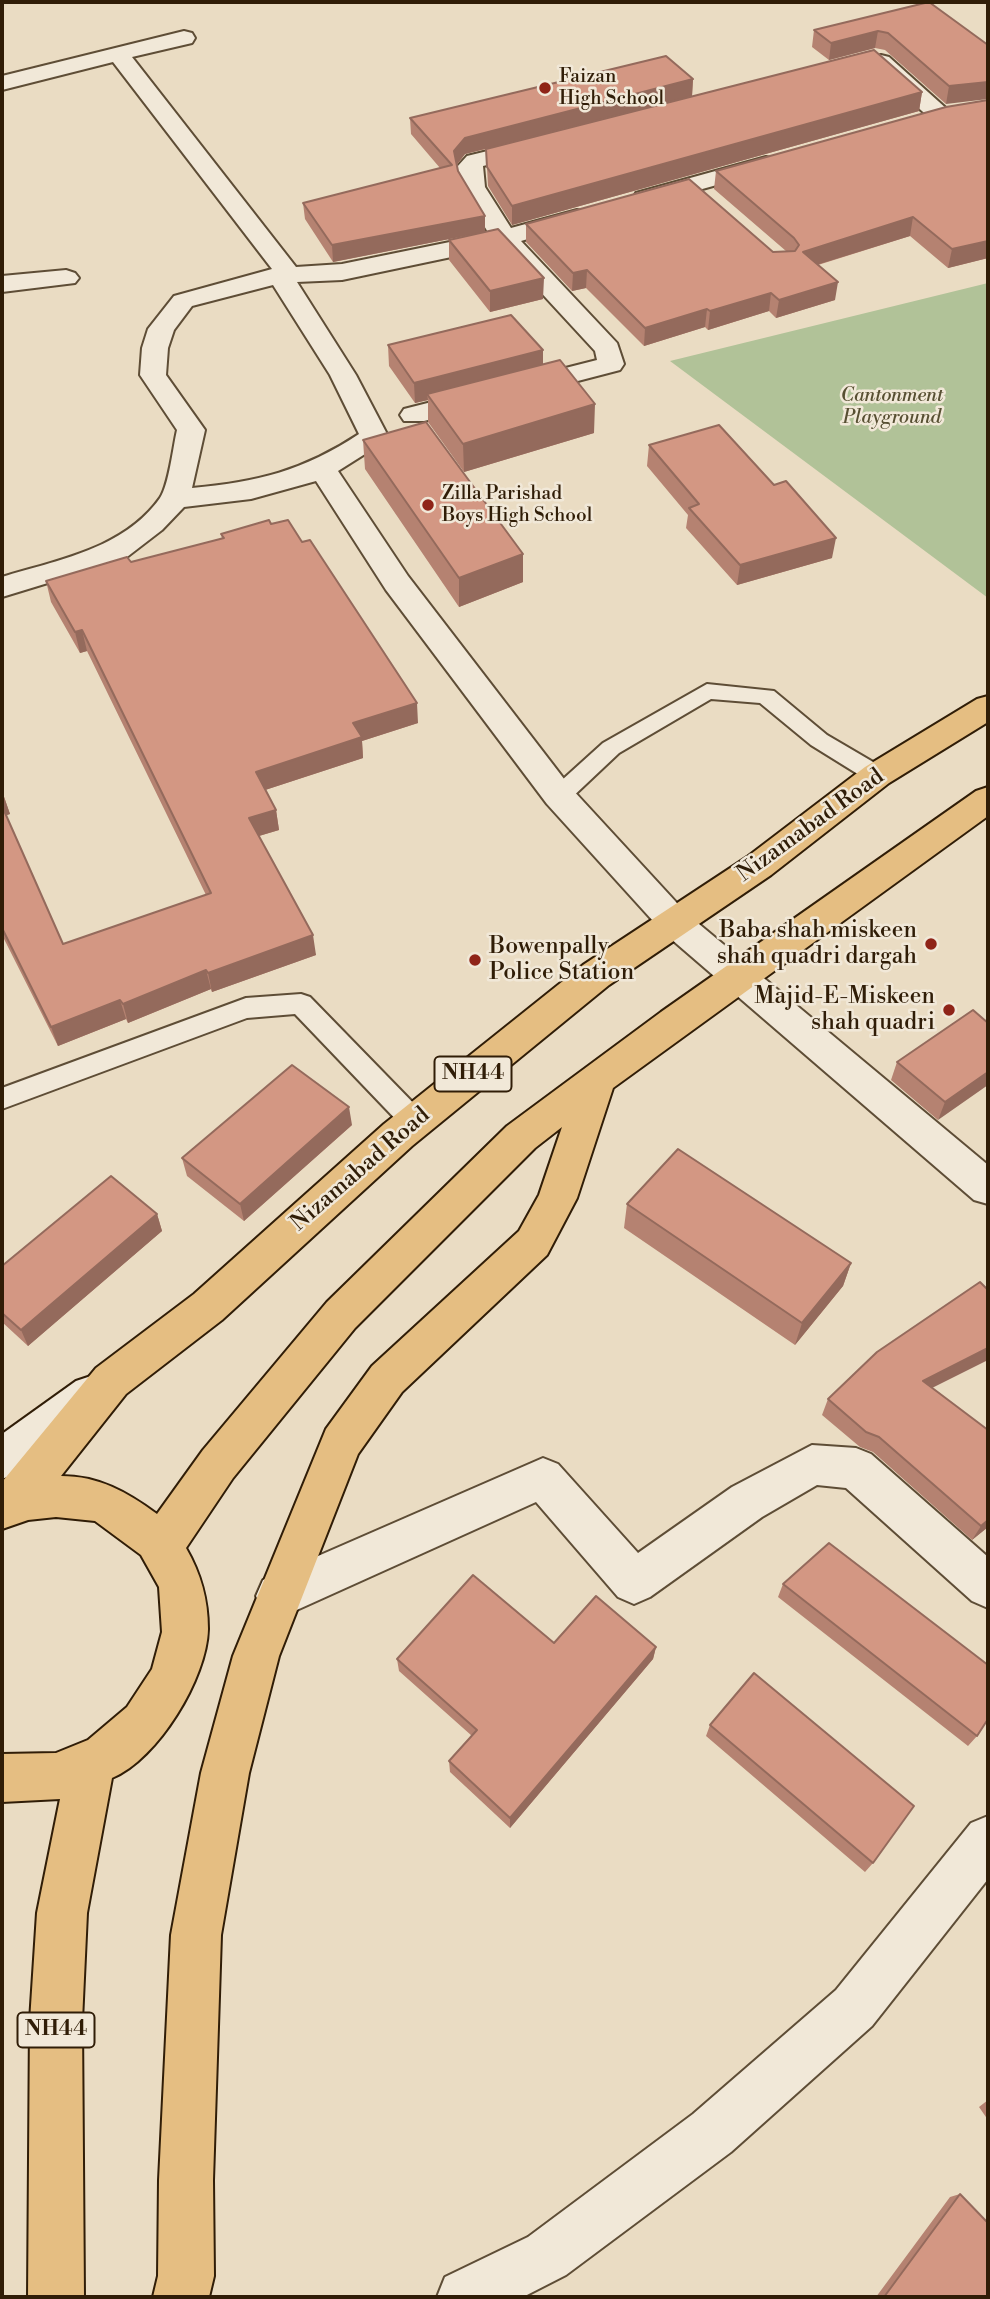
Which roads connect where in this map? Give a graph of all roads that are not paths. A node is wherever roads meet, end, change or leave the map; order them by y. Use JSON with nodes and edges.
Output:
{"nodes":[{"id":1,"x":184,"y":38,"type":"dead end"},
{"id":2,"x":118,"y":54,"type":"junction"},
{"id":3,"x":851,"y":64,"type":"edge"},
{"id":4,"x":2,"y":83,"type":"edge"},
{"id":5,"x":914,"y":122,"type":"edge"},
{"id":6,"x":554,"y":142,"type":"edge"},
{"id":7,"x":783,"y":159,"type":"edge"},
{"id":8,"x":692,"y":185,"type":"junction"},
{"id":9,"x":712,"y":202,"type":"edge"},
{"id":10,"x":625,"y":204,"type":"edge"},
{"id":11,"x":598,"y":211,"type":"edge"},
{"id":12,"x":504,"y":238,"type":"junction"},
{"id":13,"x":285,"y":274,"type":"junction"},
{"id":14,"x":66,"y":278,"type":"dead end"},
{"id":15,"x":2,"y":284,"type":"edge"},
{"id":16,"x":414,"y":415,"type":"dead end"},
{"id":17,"x":322,"y":468,"type":"junction"},
{"id":18,"x":175,"y":499,"type":"junction"},
{"id":19,"x":2,"y":587,"type":"edge"},
{"id":20,"x":988,"y":708,"type":"edge"},
{"id":21,"x":877,"y":775,"type":"junction"},
{"id":22,"x":559,"y":796,"type":"junction"},
{"id":23,"x":987,"y":802,"type":"edge"},
{"id":24,"x":674,"y":923,"type":"junction"},
{"id":25,"x":740,"y":977,"type":"junction"},
{"id":26,"x":598,"y":1078,"type":"junction"},
{"id":27,"x":2,"y":1099,"type":"edge"},
{"id":28,"x":414,"y":1121,"type":"junction"},
{"id":29,"x":988,"y":1188,"type":"edge"},
{"id":30,"x":111,"y":1381,"type":"junction"},
{"id":31,"x":2,"y":1459,"type":"edge"},
{"id":32,"x":6,"y":1506,"type":"edge"},
{"id":33,"x":163,"y":1543,"type":"junction"},
{"id":34,"x":988,"y":1586,"type":"edge"},
{"id":35,"x":279,"y":1596,"type":"junction"},
{"id":36,"x":91,"y":1765,"type":"junction"},
{"id":37,"x":2,"y":1778,"type":"edge"},
{"id":38,"x":988,"y":1840,"type":"edge"},
{"id":39,"x":56,"y":2297,"type":"edge"},
{"id":40,"x":181,"y":2297,"type":"edge"},
{"id":41,"x":466,"y":2297,"type":"edge"}],
"edges":[{"from":1,"to":2,"type":"street"},
{"from":2,"to":4,"type":"street"},
{"from":2,"to":13,"type":"street"},
{"from":3,"to":5,"type":"street"},
{"from":6,"to":12,"type":"street"},
{"from":7,"to":8,"type":"street"},
{"from":8,"to":9,"type":"street"},
{"from":8,"to":10,"type":"street"},
{"from":11,"to":12,"type":"street"},
{"from":12,"to":13,"type":"street"},
{"from":12,"to":16,"type":"street"},
{"from":13,"to":17,"type":"street"},
{"from":13,"to":18,"type":"street"},
{"from":14,"to":15,"type":"street"},
{"from":17,"to":18,"type":"street"},
{"from":17,"to":22,"type":"street"},
{"from":18,"to":19,"type":"street"},
{"from":20,"to":21,"type":"highway","name":"Nizamabad Road","number":"NH44"},
{"from":21,"to":22,"type":"lane"},
{"from":21,"to":24,"type":"highway","name":"Nizamabad Road","number":"NH44"},
{"from":22,"to":24,"type":"street"},
{"from":23,"to":25,"type":"highway"},
{"from":24,"to":25,"type":"street"},
{"from":24,"to":28,"type":"highway","name":"Nizamabad Road","number":"NH44"},
{"from":25,"to":26,"type":"highway"},
{"from":25,"to":29,"type":"street"},
{"from":26,"to":33,"type":"highway"},
{"from":26,"to":35,"type":"highway"},
{"from":27,"to":28,"type":"lane"},
{"from":28,"to":30,"type":"highway","name":"Nizamabad Road","number":"NH44"},
{"from":30,"to":31,"type":"street"},
{"from":30,"to":32,"type":"highway","name":"Nizamabad Road","number":"NH44"},
{"from":32,"to":33,"type":"highway","number":"NH44"},
{"from":33,"to":36,"type":"highway","number":"NH44"},
{"from":34,"to":35,"type":"street"},
{"from":35,"to":40,"type":"highway"},
{"from":36,"to":37,"type":"highway","number":"NH44"},
{"from":36,"to":39,"type":"highway","number":"NH44"},
{"from":38,"to":41,"type":"street"}]}
